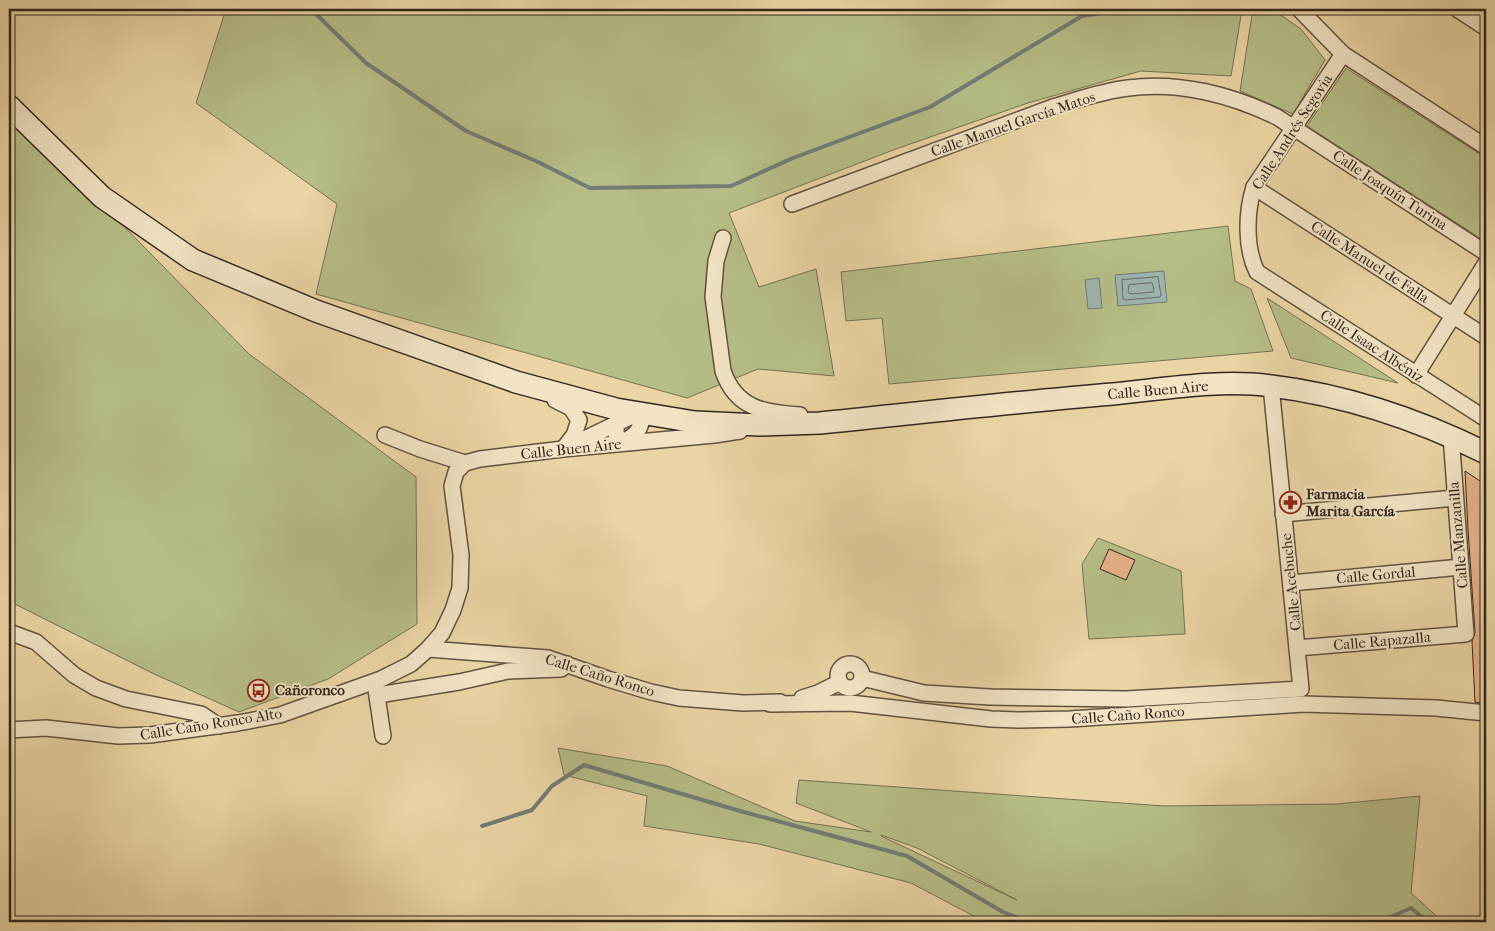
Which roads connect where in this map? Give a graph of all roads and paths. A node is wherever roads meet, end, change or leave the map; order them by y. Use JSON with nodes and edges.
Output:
{"nodes":[{"id":1,"x":1299,"y":9,"type":"edge"},
{"id":2,"x":1457,"y":9,"type":"edge"},
{"id":3,"x":1486,"y":28,"type":"edge"},
{"id":4,"x":1343,"y":54,"type":"junction"},
{"id":5,"x":9,"y":106,"type":"edge"},
{"id":6,"x":1294,"y":127,"type":"junction"},
{"id":7,"x":1486,"y":147,"type":"edge"},
{"id":8,"x":1254,"y":187,"type":"junction"},
{"id":9,"x":792,"y":204,"type":"dead end"},
{"id":10,"x":723,"y":238,"type":"dead end"},
{"id":11,"x":1486,"y":253,"type":"edge"},
{"id":12,"x":1486,"y":264,"type":"edge"},
{"id":13,"x":1257,"y":272,"type":"joint"},
{"id":14,"x":1454,"y":316,"type":"junction"},
{"id":15,"x":1486,"y":337,"type":"edge"},
{"id":16,"x":458,"y":361,"type":"junction"},
{"id":17,"x":1416,"y":375,"type":"junction"},
{"id":18,"x":516,"y":382,"type":"junction"},
{"id":19,"x":1270,"y":386,"type":"junction"},
{"id":20,"x":643,"y":413,"type":"junction"},
{"id":21,"x":881,"y":417,"type":"junction"},
{"id":22,"x":1486,"y":419,"type":"edge"},
{"id":23,"x":820,"y":423,"type":"junction"},
{"id":24,"x":616,"y":424,"type":"junction"},
{"id":25,"x":760,"y":425,"type":"junction"},
{"id":26,"x":385,"y":435,"type":"dead end"},
{"id":27,"x":1451,"y":436,"type":"junction"},
{"id":28,"x":623,"y":443,"type":"junction"},
{"id":29,"x":563,"y":449,"type":"junction"},
{"id":30,"x":1486,"y":453,"type":"edge"},
{"id":31,"x":465,"y":463,"type":"junction"},
{"id":32,"x":1455,"y":498,"type":"junction"},
{"id":33,"x":1284,"y":514,"type":"junction"},
{"id":34,"x":1461,"y":567,"type":"junction"},
{"id":35,"x":1291,"y":583,"type":"junction"},
{"id":36,"x":9,"y":632,"type":"edge"},
{"id":37,"x":1466,"y":634,"type":"joint"},
{"id":38,"x":1297,"y":648,"type":"junction"},
{"id":39,"x":428,"y":649,"type":"junction"},
{"id":40,"x":567,"y":664,"type":"junction"},
{"id":41,"x":374,"y":681,"type":"junction"},
{"id":42,"x":840,"y":682,"type":"joint"},
{"id":43,"x":384,"y":694,"type":"dead end"},
{"id":44,"x":770,"y":704,"type":"junction"},
{"id":45,"x":1486,"y":713,"type":"edge"},
{"id":46,"x":218,"y":726,"type":"junction"},
{"id":47,"x":9,"y":730,"type":"edge"},
{"id":48,"x":383,"y":736,"type":"dead end"}],
"edges":[{"from":1,"to":4,"type":"street"},
{"from":2,"to":3,"type":"street"},
{"from":4,"to":6,"type":"street","name":"Calle Andrés Segovia"},
{"from":4,"to":7,"type":"street"},
{"from":5,"to":16,"type":"main road"},
{"from":6,"to":8,"type":"street","name":"Calle Andrés Segovia"},
{"from":6,"to":9,"type":"street","name":"Calle Manuel García Matos"},
{"from":6,"to":11,"type":"street","name":"Calle Joaquín Turina"},
{"from":8,"to":13,"type":"street","name":"Calle Andrés Segovia"},
{"from":8,"to":14,"type":"street","name":"Calle Manuel de Falla"},
{"from":10,"to":21,"type":"street"},
{"from":12,"to":14,"type":"street"},
{"from":13,"to":17,"type":"street","name":"Calle Isaac Albéniz"},
{"from":14,"to":15,"type":"street","name":"Calle Manuel de Falla"},
{"from":14,"to":17,"type":"street"},
{"from":16,"to":18,"type":"main road"},
{"from":16,"to":23,"type":"main road"},
{"from":17,"to":22,"type":"street","name":"Calle Isaac Albéniz"},
{"from":18,"to":20,"type":"main road"},
{"from":18,"to":29,"type":"street"},
{"from":19,"to":21,"type":"main road","name":"Calle Buen Aire"},
{"from":19,"to":27,"type":"main road","name":"Calle Buen Aire"},
{"from":19,"to":33,"type":"street","name":"Calle Acebuche"},
{"from":20,"to":24,"type":"street"},
{"from":20,"to":25,"type":"main road"},
{"from":20,"to":28,"type":"street"},
{"from":21,"to":23,"type":"main road","name":"Calle Buen Aire"},
{"from":23,"to":25,"type":"main road"},
{"from":24,"to":28,"type":"street"},
{"from":24,"to":29,"type":"street"},
{"from":25,"to":28,"type":"street","name":"Calle Buen Aire"},
{"from":26,"to":31,"type":"street","name":"Calle Buen Aire"},
{"from":27,"to":30,"type":"main road","name":"Calle Buen Aire"},
{"from":27,"to":32,"type":"street","name":"Calle Manzanilla"},
{"from":28,"to":29,"type":"street","name":"Calle Buen Aire"},
{"from":29,"to":31,"type":"street","name":"Calle Buen Aire"},
{"from":31,"to":39,"type":"street","name":"Calle Caño Ronco Alto"},
{"from":32,"to":33,"type":"street"},
{"from":32,"to":34,"type":"street","name":"Calle Manzanilla"},
{"from":33,"to":35,"type":"street","name":"Calle Acebuche"},
{"from":34,"to":35,"type":"street","name":"Calle Gordal"},
{"from":34,"to":37,"type":"street","name":"Calle Manzanilla"},
{"from":35,"to":38,"type":"street","name":"Calle Acebuche"},
{"from":36,"to":46,"type":"street"},
{"from":37,"to":38,"type":"street","name":"Calle Rapazalla"},
{"from":38,"to":42,"type":"street","name":"Calle Acebuche"},
{"from":39,"to":40,"type":"street","name":"Calle Caño Ronco"},
{"from":39,"to":41,"type":"street","name":"Calle Caño Ronco Alto"},
{"from":40,"to":43,"type":"street"},
{"from":40,"to":44,"type":"street","name":"Calle Caño Ronco"},
{"from":41,"to":46,"type":"street","name":"Calle Caño Ronco Alto"},
{"from":41,"to":48,"type":"street"},
{"from":42,"to":44,"type":"street","name":"Calle Caño Ronco"},
{"from":44,"to":45,"type":"street","name":"Calle Caño Ronco"},
{"from":46,"to":47,"type":"street","name":"Calle Caño Ronco Alto"}]}
